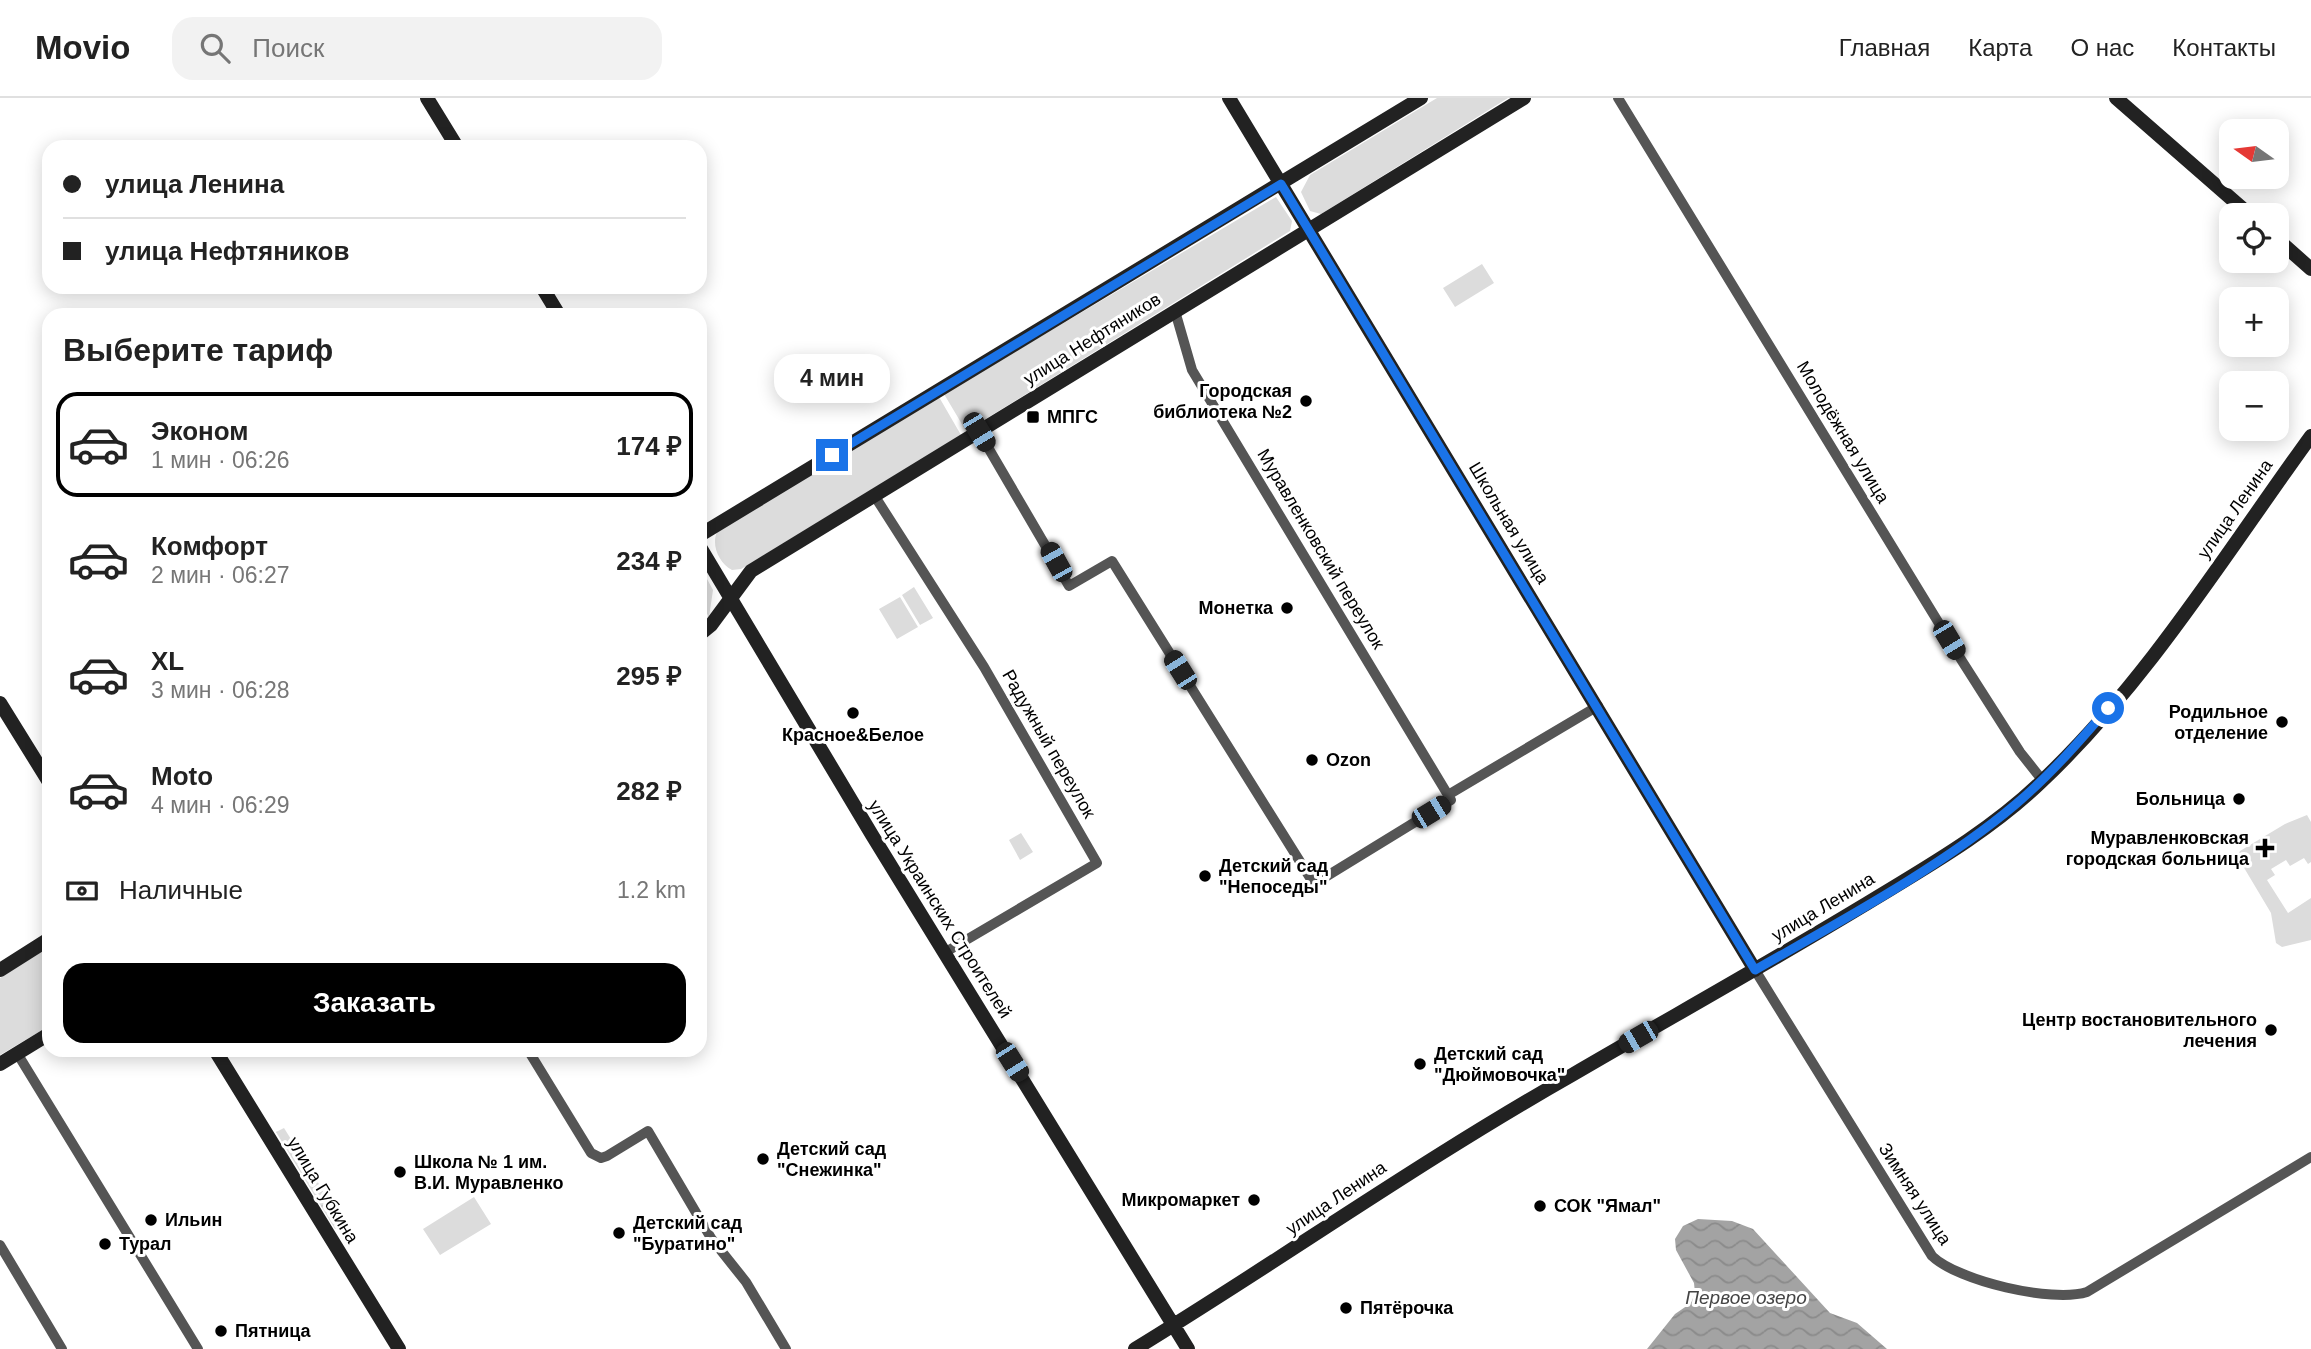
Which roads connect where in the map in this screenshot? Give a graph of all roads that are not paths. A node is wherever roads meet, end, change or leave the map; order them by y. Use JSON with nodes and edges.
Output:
{"nodes":[{"id":1,"x":427,"y":98,"type":"edge"},
{"id":2,"x":1229,"y":98,"type":"edge"},
{"id":3,"x":1421,"y":98,"type":"edge"},
{"id":4,"x":1524,"y":98,"type":"edge"},
{"id":5,"x":1618,"y":98,"type":"edge"},
{"id":6,"x":2116,"y":98,"type":"edge"},
{"id":7,"x":453,"y":140,"type":"edge"},
{"id":8,"x":1281,"y":184,"type":"junction"},
{"id":9,"x":2236,"y":203,"type":"edge"},
{"id":10,"x":1308,"y":229,"type":"junction"},
{"id":11,"x":2289,"y":250,"type":"edge"},
{"id":12,"x":2311,"y":269,"type":"edge"},
{"id":13,"x":1175,"y":311,"type":"junction"},
{"id":14,"x":979,"y":432,"type":"junction"},
{"id":15,"x":2311,"y":436,"type":"edge"},
{"id":16,"x":874,"y":495,"type":"junction"},
{"id":17,"x":707,"y":531,"type":"edge"},
{"id":18,"x":707,"y":559,"type":"edge"},
{"id":19,"x":729,"y":598,"type":"junction"},
{"id":20,"x":707,"y":628,"type":"edge"},
{"id":21,"x":0,"y":703,"type":"edge"},
{"id":22,"x":1598,"y":706,"type":"junction"},
{"id":23,"x":42,"y":771,"type":"edge"},
{"id":24,"x":2043,"y":780,"type":"junction"},
{"id":25,"x":1449,"y":798,"type":"junction"},
{"id":26,"x":42,"y":943,"type":"edge"},
{"id":27,"x":944,"y":953,"type":"junction"},
{"id":28,"x":0,"y":970,"type":"edge"},
{"id":29,"x":1755,"y":970,"type":"junction"},
{"id":30,"x":42,"y":1038,"type":"edge"},
{"id":31,"x":17,"y":1054,"type":"junction"},
{"id":32,"x":219,"y":1057,"type":"edge"},
{"id":33,"x":532,"y":1057,"type":"edge"},
{"id":34,"x":0,"y":1064,"type":"edge"},
{"id":35,"x":2311,"y":1157,"type":"edge"},
{"id":36,"x":0,"y":1245,"type":"edge"},
{"id":37,"x":1174,"y":1325,"type":"junction"},
{"id":38,"x":62,"y":1349,"type":"edge"},
{"id":39,"x":198,"y":1349,"type":"edge"},
{"id":40,"x":399,"y":1349,"type":"edge"},
{"id":41,"x":786,"y":1349,"type":"edge"},
{"id":42,"x":1135,"y":1349,"type":"edge"},
{"id":43,"x":1188,"y":1349,"type":"edge"}],
"edges":[{"from":1,"to":7,"type":"main road"},
{"from":2,"to":8,"type":"main road","name":"Школьная улица"},
{"from":3,"to":8,"type":"main road","name":"улица Нефтяников"},
{"from":4,"to":10,"type":"main road","name":"улица Нефтяников"},
{"from":5,"to":24,"type":"street","name":"Молодёжная улица"},
{"from":6,"to":9,"type":"main road"},
{"from":8,"to":10,"type":"main road","name":"Школьная улица"},
{"from":8,"to":17,"type":"main road","name":"улица Нефтяников"},
{"from":10,"to":13,"type":"main road","name":"улица Нефтяников"},
{"from":10,"to":22,"type":"main road","name":"Школьная улица"},
{"from":11,"to":12,"type":"main road"},
{"from":13,"to":14,"type":"main road","name":"улица Нефтяников"},
{"from":13,"to":25,"type":"street","name":"Муравленковский переулок"},
{"from":14,"to":16,"type":"main road","name":"улица Нефтяников"},
{"from":14,"to":25,"type":"street"},
{"from":15,"to":24,"type":"main road","name":"улица Ленина"},
{"from":16,"to":19,"type":"main road","name":"улица Нефтяников"},
{"from":16,"to":27,"type":"street","name":"Радужный переулок"},
{"from":18,"to":19,"type":"main road","name":"улица Украинских Строителей"},
{"from":19,"to":20,"type":"main road","name":"улица Нефтяников"},
{"from":19,"to":27,"type":"main road","name":"улица Украинских Строителей"},
{"from":21,"to":23,"type":"main road"},
{"from":22,"to":25,"type":"street"},
{"from":22,"to":29,"type":"main road","name":"Школьная улица"},
{"from":24,"to":29,"type":"main road","name":"улица Ленина"},
{"from":26,"to":28,"type":"main road"},
{"from":27,"to":37,"type":"main road","name":"улица Украинских Строителей"},
{"from":29,"to":35,"type":"street","name":"Зимняя улица"},
{"from":29,"to":37,"type":"main road","name":"улица Ленина"},
{"from":30,"to":31,"type":"main road"},
{"from":31,"to":34,"type":"main road"},
{"from":31,"to":39,"type":"street"},
{"from":32,"to":40,"type":"main road","name":"улица Губкина"},
{"from":33,"to":41,"type":"street"},
{"from":36,"to":38,"type":"street"},
{"from":37,"to":42,"type":"main road","name":"улица Ленина"},
{"from":37,"to":43,"type":"main road","name":"улица Украинских Строителей"}]}
